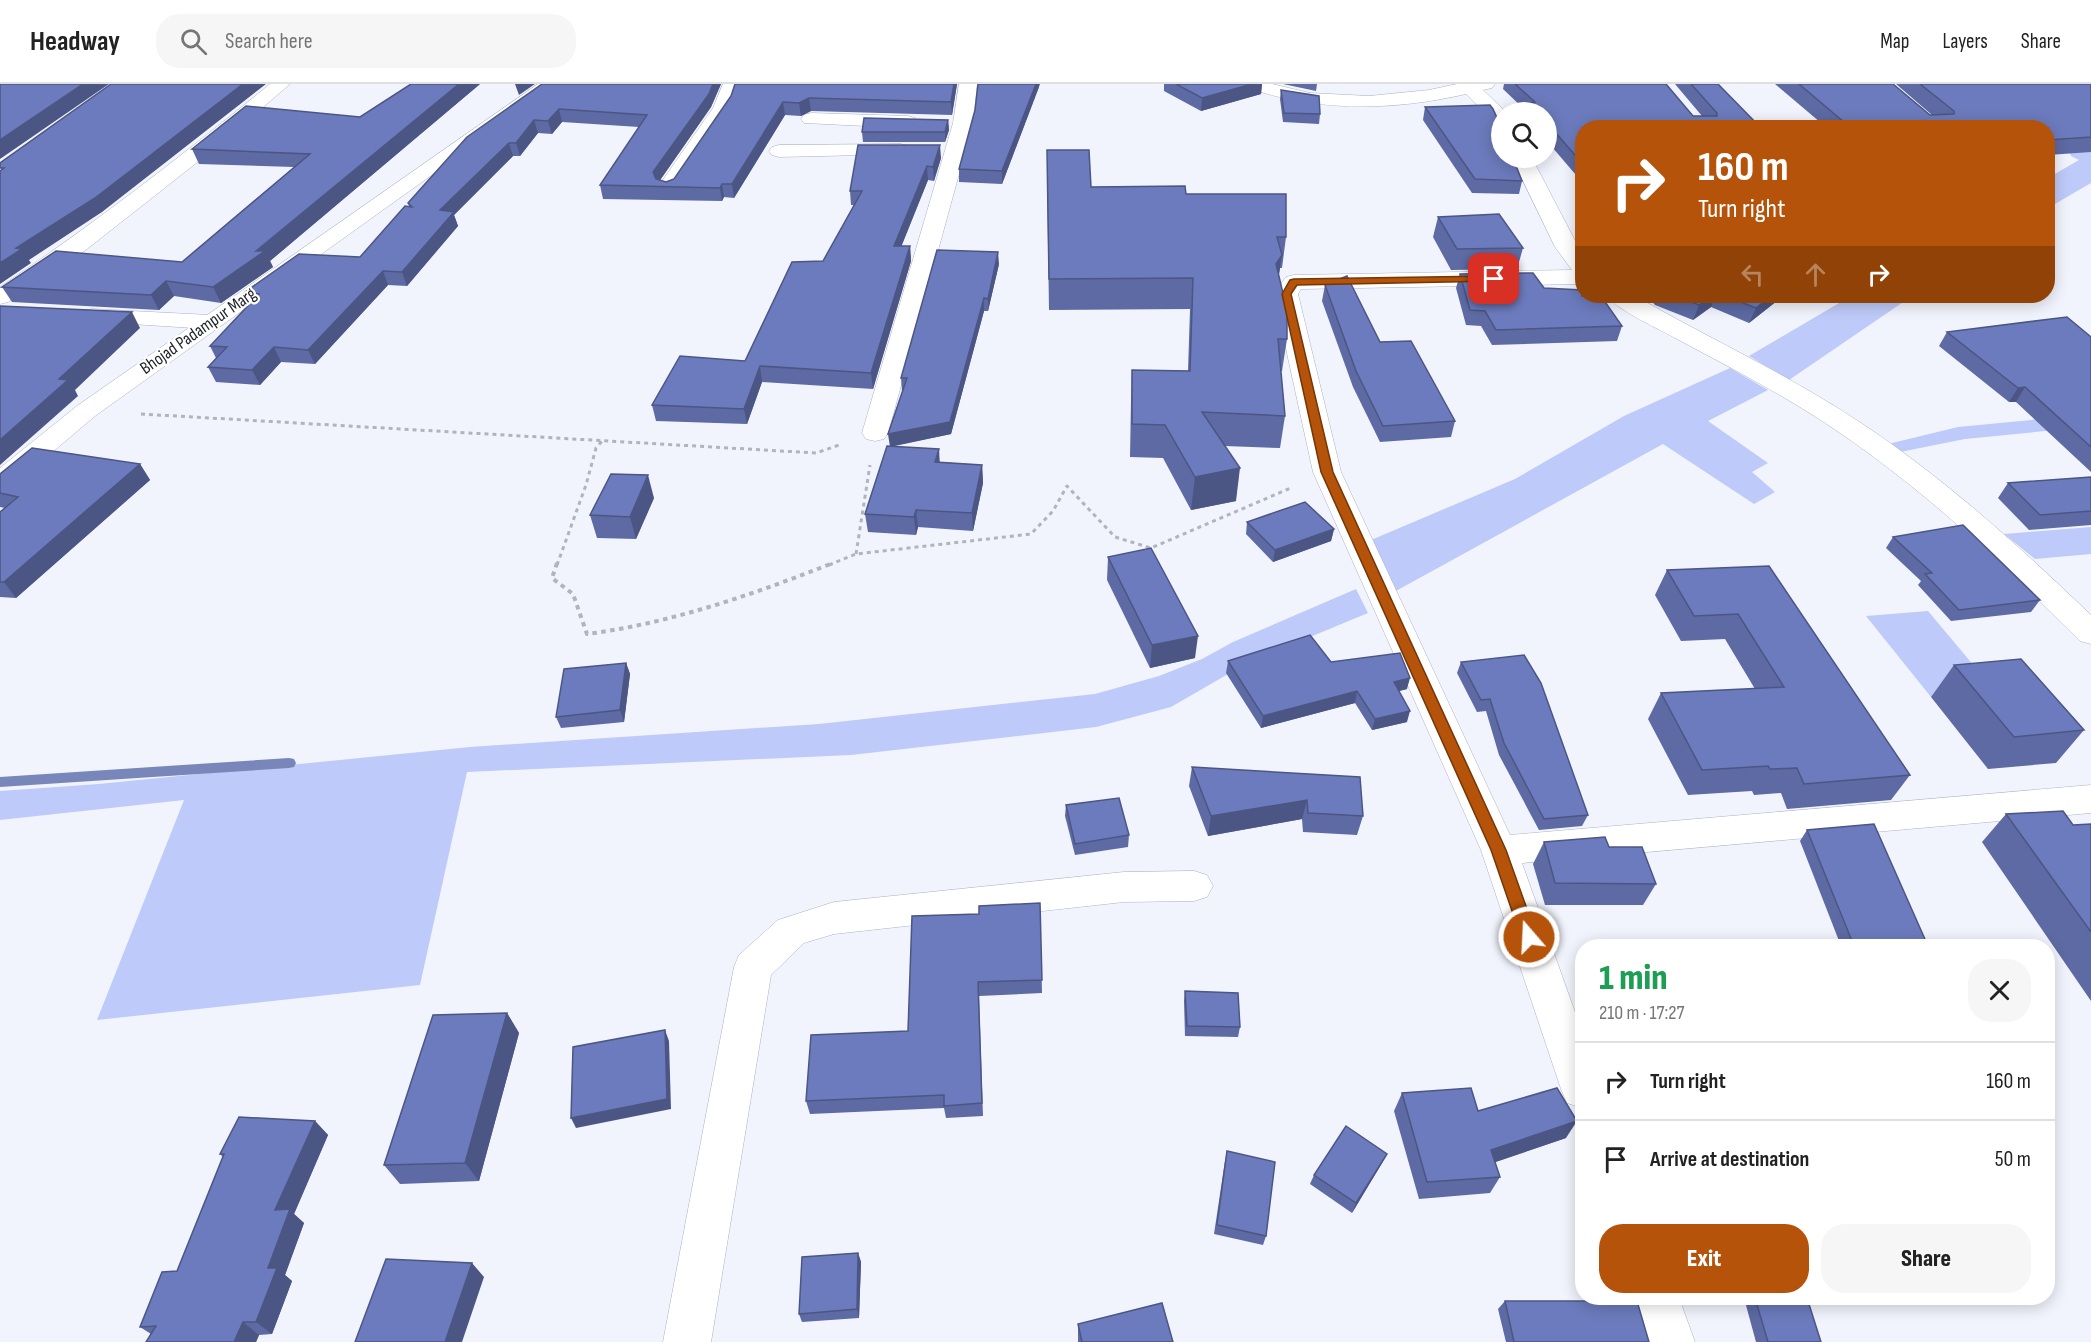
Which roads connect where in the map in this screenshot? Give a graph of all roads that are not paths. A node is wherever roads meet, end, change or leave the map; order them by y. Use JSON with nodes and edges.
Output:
{"nodes":[{"id":1,"x":281,"y":84,"type":"edge"},
{"id":2,"x":550,"y":84,"type":"edge"},
{"id":3,"x":732,"y":84,"type":"edge"},
{"id":4,"x":968,"y":84,"type":"edge"},
{"id":5,"x":1254,"y":84,"type":"edge"},
{"id":6,"x":1474,"y":85,"type":"edge"},
{"id":7,"x":1491,"y":106,"type":"edge"},
{"id":8,"x":811,"y":119,"type":"dead end"},
{"id":9,"x":963,"y":123,"type":"junction"},
{"id":10,"x":954,"y":150,"type":"junction"},
{"id":11,"x":779,"y":151,"type":"dead end"},
{"id":12,"x":1527,"y":168,"type":"edge"},
{"id":13,"x":668,"y":187,"type":"edge"},
{"id":14,"x":1575,"y":259,"type":"edge"},
{"id":15,"x":1575,"y":277,"type":"edge"},
{"id":16,"x":1632,"y":303,"type":"edge"},
{"id":17,"x":4,"y":307,"type":"edge"},
{"id":18,"x":70,"y":315,"type":"edge"},
{"id":19,"x":210,"y":322,"type":"junction"},
{"id":20,"x":875,"y":433,"type":"road end"},
{"id":21,"x":0,"y":482,"type":"edge"},
{"id":22,"x":2091,"y":633,"type":"edge"},
{"id":23,"x":2091,"y":799,"type":"edge"},
{"id":24,"x":1499,"y":850,"type":"junction"},
{"id":25,"x":1194,"y":886,"type":"dead end"},
{"id":26,"x":1575,"y":1069,"type":"edge"},
{"id":27,"x":1658,"y":1305,"type":"edge"},
{"id":28,"x":687,"y":1342,"type":"edge"},
{"id":29,"x":1671,"y":1342,"type":"edge"}],
"edges":[{"from":1,"to":17,"type":"street"},
{"from":2,"to":19,"type":"street","name":"Bhojad Padampur Marg"},
{"from":3,"to":13,"type":"street"},
{"from":4,"to":9,"type":"street"},
{"from":5,"to":6,"type":"street"},
{"from":6,"to":7,"type":"street"},
{"from":8,"to":9,"type":"street"},
{"from":9,"to":10,"type":"street"},
{"from":10,"to":11,"type":"street"},
{"from":10,"to":20,"type":"street"},
{"from":12,"to":14,"type":"street"},
{"from":15,"to":24,"type":"street"},
{"from":16,"to":22,"type":"street"},
{"from":18,"to":19,"type":"street"},
{"from":19,"to":21,"type":"street","name":"Bhojad Padampur Marg"},
{"from":23,"to":24,"type":"street"},
{"from":24,"to":26,"type":"street"},
{"from":25,"to":28,"type":"street"},
{"from":27,"to":29,"type":"street"}]}
